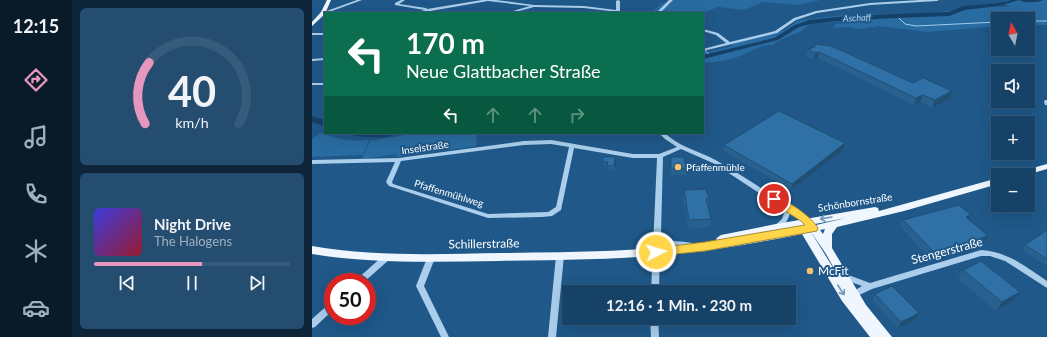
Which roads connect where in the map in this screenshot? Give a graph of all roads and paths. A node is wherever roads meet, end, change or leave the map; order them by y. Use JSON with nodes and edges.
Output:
{"nodes":[{"id":1,"x":329,"y":0,"type":"edge"},
{"id":2,"x":360,"y":0,"type":"edge"},
{"id":3,"x":403,"y":0,"type":"edge"},
{"id":4,"x":671,"y":0,"type":"edge"},
{"id":5,"x":937,"y":0,"type":"edge"},
{"id":6,"x":618,"y":1,"type":"edge"},
{"id":7,"x":534,"y":6,"type":"junction"},
{"id":8,"x":427,"y":10,"type":"junction"},
{"id":9,"x":326,"y":12,"type":"edge"},
{"id":10,"x":418,"y":12,"type":"edge"},
{"id":11,"x":512,"y":12,"type":"edge"},
{"id":12,"x":617,"y":12,"type":"edge"},
{"id":13,"x":659,"y":12,"type":"edge"},
{"id":14,"x":323,"y":13,"type":"joint"},
{"id":15,"x":312,"y":25,"type":"edge"},
{"id":16,"x":704,"y":30,"type":"edge"},
{"id":17,"x":312,"y":34,"type":"edge"},
{"id":18,"x":324,"y":34,"type":"edge"},
{"id":19,"x":729,"y":43,"type":"junction"},
{"id":20,"x":704,"y":50,"type":"edge"},
{"id":21,"x":324,"y":59,"type":"edge"},
{"id":22,"x":312,"y":60,"type":"edge"},
{"id":23,"x":312,"y":84,"type":"edge"},
{"id":24,"x":324,"y":84,"type":"edge"},
{"id":25,"x":663,"y":134,"type":"edge"},
{"id":26,"x":572,"y":145,"type":"junction"},
{"id":27,"x":681,"y":146,"type":"junction"},
{"id":28,"x":660,"y":156,"type":"junction"},
{"id":29,"x":399,"y":160,"type":"junction"},
{"id":30,"x":312,"y":162,"type":"edge"},
{"id":31,"x":1047,"y":166,"type":"edge"},
{"id":32,"x":1035,"y":170,"type":"edge"},
{"id":33,"x":991,"y":183,"type":"edge"},
{"id":34,"x":917,"y":204,"type":"junction"},
{"id":35,"x":786,"y":208,"type":"junction"},
{"id":36,"x":834,"y":224,"type":"junction"},
{"id":37,"x":806,"y":225,"type":"junction"},
{"id":38,"x":776,"y":227,"type":"junction"},
{"id":39,"x":657,"y":234,"type":"junction"},
{"id":40,"x":689,"y":245,"type":"junction"},
{"id":41,"x":312,"y":250,"type":"edge"},
{"id":42,"x":829,"y":251,"type":"junction"},
{"id":43,"x":656,"y":252,"type":"junction"},
{"id":44,"x":560,"y":256,"type":"junction"},
{"id":45,"x":387,"y":257,"type":"junction"},
{"id":46,"x":431,"y":258,"type":"junction"},
{"id":47,"x":369,"y":273,"type":"edge"},
{"id":48,"x":843,"y":275,"type":"junction"},
{"id":49,"x":655,"y":285,"type":"edge"},
{"id":50,"x":1047,"y":285,"type":"edge"},
{"id":51,"x":870,"y":286,"type":"junction"},
{"id":52,"x":855,"y":294,"type":"junction"},
{"id":53,"x":324,"y":313,"type":"edge"},
{"id":54,"x":312,"y":324,"type":"edge"},
{"id":55,"x":654,"y":325,"type":"edge"},
{"id":56,"x":445,"y":337,"type":"edge"},
{"id":57,"x":552,"y":337,"type":"edge"},
{"id":58,"x":655,"y":337,"type":"edge"},
{"id":59,"x":877,"y":337,"type":"edge"},
{"id":60,"x":886,"y":337,"type":"edge"}],
"edges":[{"from":1,"to":14,"type":"main road"},
{"from":2,"to":9,"type":"street"},
{"from":3,"to":8,"type":"street"},
{"from":4,"to":13,"type":"street"},
{"from":5,"to":19,"type":"street"},
{"from":6,"to":12,"type":"street"},
{"from":7,"to":8,"type":"street"},
{"from":7,"to":11,"type":"street"},
{"from":7,"to":12,"type":"street"},
{"from":8,"to":10,"type":"street"},
{"from":14,"to":15,"type":"main road"},
{"from":16,"to":19,"type":"street"},
{"from":17,"to":18,"type":"street"},
{"from":19,"to":20,"type":"street"},
{"from":21,"to":22,"type":"street"},
{"from":23,"to":24,"type":"street"},
{"from":25,"to":27,"type":"street"},
{"from":26,"to":28,"type":"street","name":"Inselstraße"},
{"from":26,"to":29,"type":"street","name":"Inselstraße"},
{"from":26,"to":29,"type":"street","name":"Pfaffenmühlweg"},
{"from":27,"to":28,"type":"street"},
{"from":27,"to":35,"type":"street"},
{"from":28,"to":39,"type":"street"},
{"from":29,"to":30,"type":"street","name":"Inselstraße"},
{"from":31,"to":32,"type":"main road"},
{"from":33,"to":34,"type":"main road","name":"Schönbornstraße"},
{"from":34,"to":36,"type":"main road","name":"Schönbornstraße"},
{"from":34,"to":37,"type":"main road","name":"Schönbornstraße","one_way":true},
{"from":35,"to":37,"type":"street"},
{"from":35,"to":38,"type":"street"},
{"from":36,"to":37,"type":"main road","name":"Schönbornstraße"},
{"from":36,"to":42,"type":"main road"},
{"from":37,"to":38,"type":"main road","name":"Schönbornstraße"},
{"from":37,"to":42,"type":"main road"},
{"from":37,"to":43,"type":"main road","name":"Schönbornstraße"},
{"from":37,"to":59,"type":"main road","one_way":true},
{"from":38,"to":40,"type":"main road","name":"Schönbornstraße"},
{"from":39,"to":40,"type":"street"},
{"from":39,"to":43,"type":"street"},
{"from":40,"to":43,"type":"main road","name":"Schönbornstraße"},
{"from":41,"to":45,"type":"main road","name":"Schillerstraße"},
{"from":42,"to":48,"type":"main road"},
{"from":43,"to":44,"type":"main road","name":"Schillerstraße"},
{"from":43,"to":49,"type":"street"},
{"from":44,"to":46,"type":"main road","name":"Schillerstraße"},
{"from":44,"to":57,"type":"street"},
{"from":45,"to":46,"type":"main road","name":"Schillerstraße"},
{"from":45,"to":47,"type":"street"},
{"from":46,"to":56,"type":"street"},
{"from":48,"to":51,"type":"street"},
{"from":48,"to":52,"type":"main road"},
{"from":50,"to":51,"type":"street","name":"Stengerstraße"},
{"from":51,"to":52,"type":"street","name":"Stengerstraße"},
{"from":52,"to":60,"type":"main road"},
{"from":53,"to":54,"type":"street"},
{"from":55,"to":58,"type":"street"}]}
